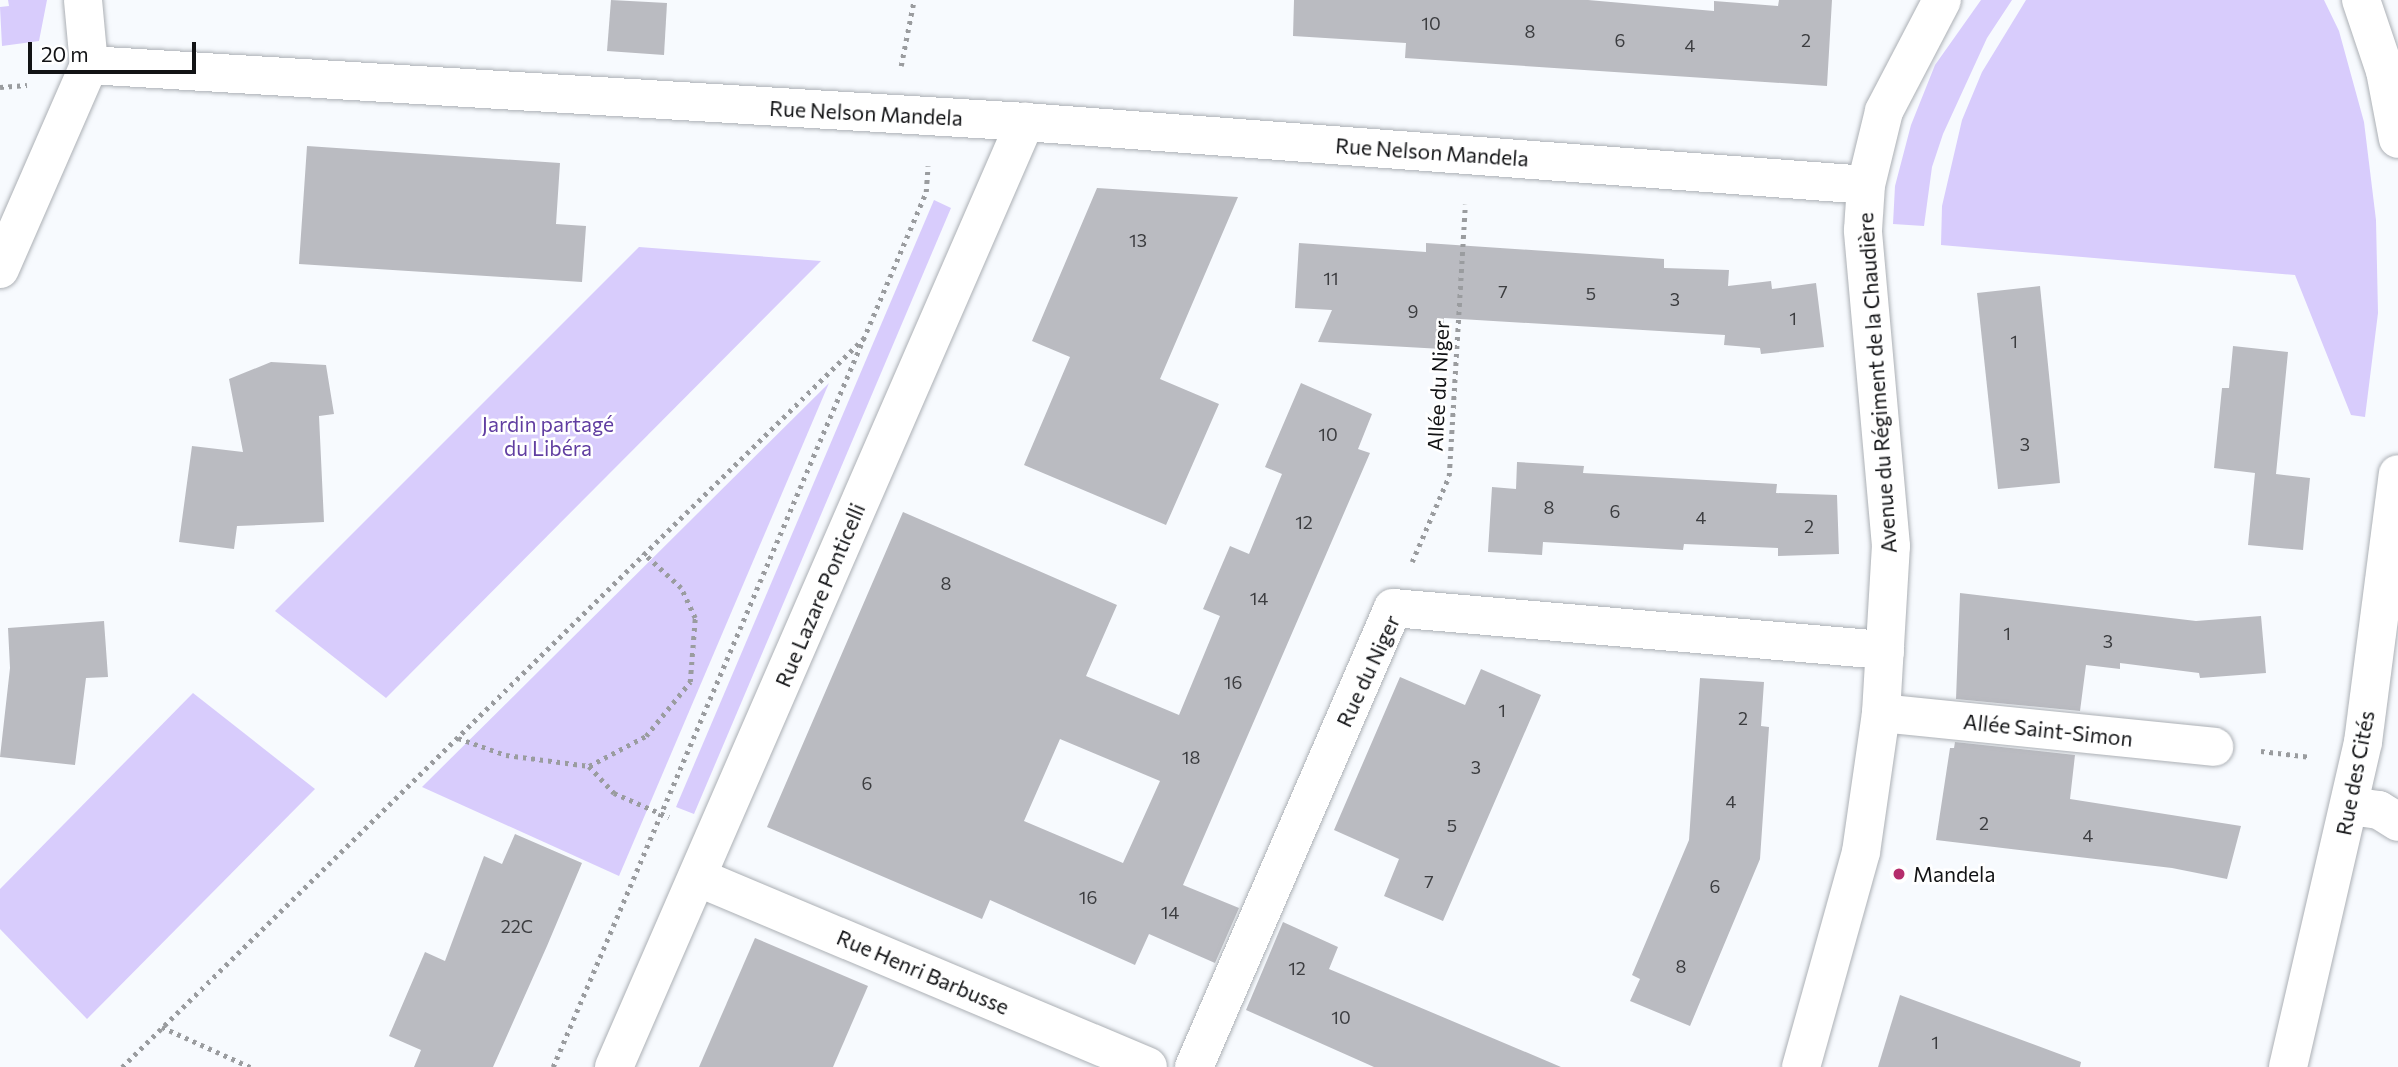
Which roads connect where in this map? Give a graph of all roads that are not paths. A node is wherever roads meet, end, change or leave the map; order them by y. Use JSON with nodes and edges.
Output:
{"nodes":[{"id":1,"x":83,"y":0,"type":"edge"},
{"id":2,"x":1942,"y":0,"type":"edge"},
{"id":3,"x":2361,"y":0,"type":"edge"},
{"id":4,"x":89,"y":65,"type":"junction"},
{"id":5,"x":1025,"y":122,"type":"junction"},
{"id":6,"x":2398,"y":139,"type":"edge"},
{"id":7,"x":1866,"y":185,"type":"junction"},
{"id":8,"x":0,"y":270,"type":"edge"},
{"id":9,"x":2398,"y":474,"type":"edge"},
{"id":10,"x":1885,"y":650,"type":"junction"},
{"id":11,"x":1881,"y":713,"type":"junction"},
{"id":12,"x":2214,"y":747,"type":"dead end"},
{"id":13,"x":2350,"y":806,"type":"junction"},
{"id":14,"x":2398,"y":822,"type":"edge"},
{"id":15,"x":697,"y":877,"type":"junction"},
{"id":16,"x":614,"y":1067,"type":"edge"},
{"id":17,"x":1148,"y":1067,"type":"edge"},
{"id":18,"x":1194,"y":1067,"type":"edge"},
{"id":19,"x":1801,"y":1067,"type":"edge"},
{"id":20,"x":2288,"y":1067,"type":"edge"}],
"edges":[{"from":1,"to":4,"type":"street"},
{"from":2,"to":7,"type":"street","name":"Avenue du Régiment de la Chaudière"},
{"from":3,"to":6,"type":"street"},
{"from":4,"to":5,"type":"street","name":"Rue Nelson Mandela"},
{"from":4,"to":8,"type":"street"},
{"from":5,"to":7,"type":"street","name":"Rue Nelson Mandela"},
{"from":5,"to":15,"type":"street","name":"Rue Lazare Ponticelli"},
{"from":7,"to":10,"type":"street","name":"Avenue du Régiment de la Chaudière"},
{"from":9,"to":13,"type":"street","name":"Rue des Cités"},
{"from":10,"to":11,"type":"street","name":"Avenue du Régiment de la Chaudière"},
{"from":10,"to":18,"type":"street","name":"Rue du Niger"},
{"from":11,"to":12,"type":"street","name":"Allée Saint-Simon"},
{"from":11,"to":19,"type":"street","name":"Avenue du Régiment de la Chaudière"},
{"from":13,"to":14,"type":"street"},
{"from":13,"to":20,"type":"street","name":"Rue des Cités"},
{"from":15,"to":16,"type":"street","name":"Rue Lazare Ponticelli"},
{"from":15,"to":17,"type":"street","name":"Rue Henri Barbusse"}]}
